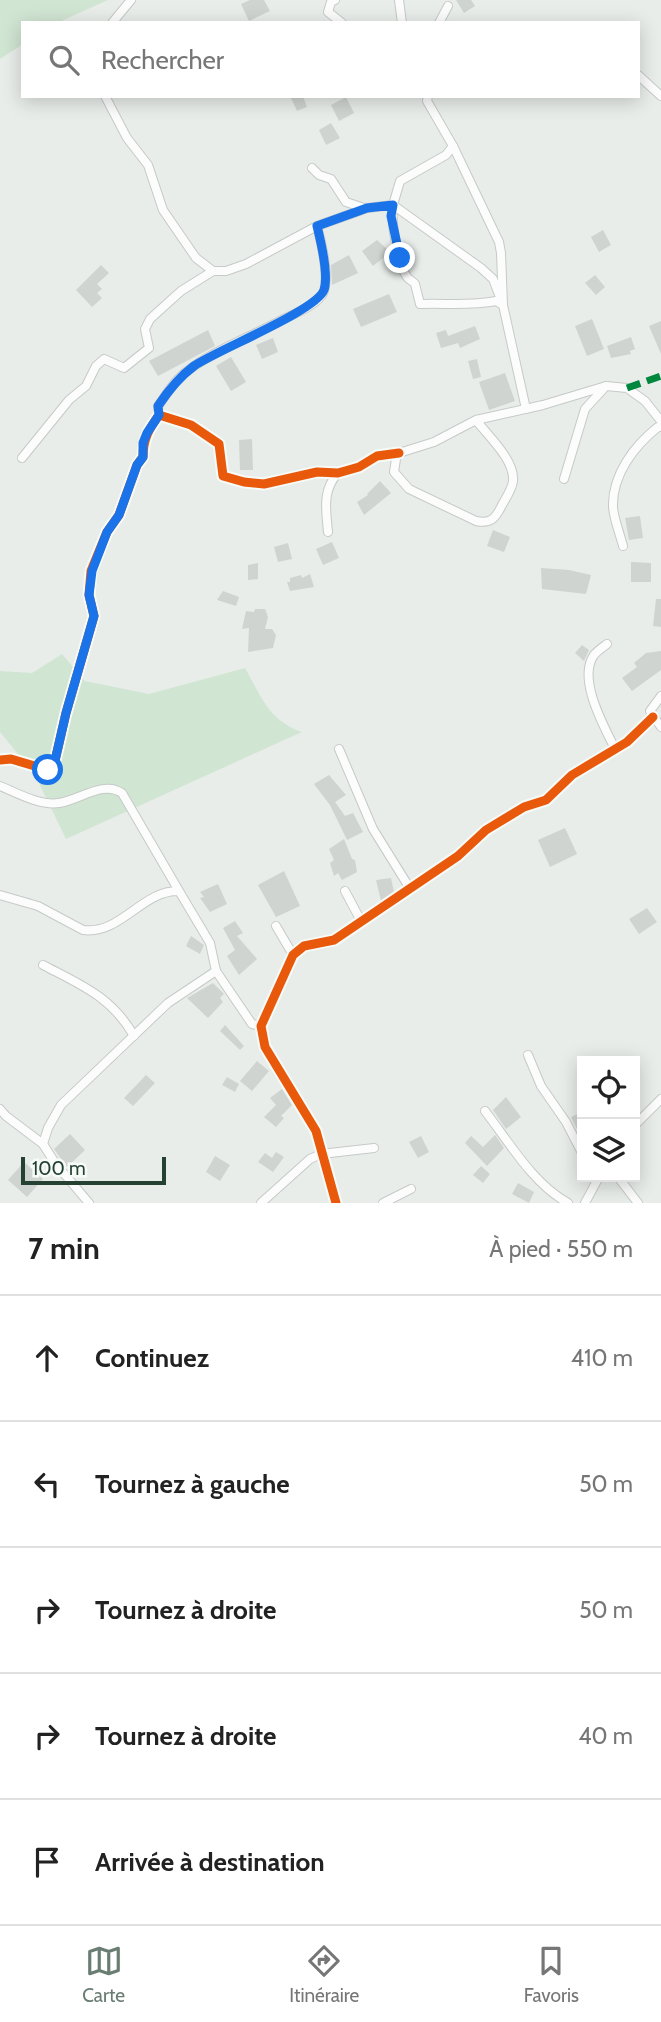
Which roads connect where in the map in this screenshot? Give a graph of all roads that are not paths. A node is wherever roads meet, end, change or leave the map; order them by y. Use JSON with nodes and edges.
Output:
{"nodes":[{"id":1,"x":131,"y":0,"type":"edge"},
{"id":2,"x":335,"y":0,"type":"edge"},
{"id":3,"x":399,"y":0,"type":"edge"},
{"id":4,"x":448,"y":6,"type":"dead end"},
{"id":5,"x":114,"y":21,"type":"edge"},
{"id":6,"x":339,"y":21,"type":"edge"},
{"id":7,"x":402,"y":21,"type":"edge"},
{"id":8,"x":440,"y":21,"type":"edge"},
{"id":9,"x":640,"y":77,"type":"edge"},
{"id":10,"x":661,"y":96,"type":"edge"},
{"id":11,"x":106,"y":98,"type":"edge"},
{"id":12,"x":428,"y":98,"type":"edge"},
{"id":13,"x":453,"y":146,"type":"junction"},
{"id":14,"x":312,"y":168,"type":"dead end"},
{"id":15,"x":393,"y":205,"type":"junction"},
{"id":16,"x":367,"y":208,"type":"junction"},
{"id":17,"x":317,"y":226,"type":"junction"},
{"id":18,"x":213,"y":271,"type":"junction"},
{"id":19,"x":503,"y":304,"type":"junction"},
{"id":20,"x":606,"y":386,"type":"junction"},
{"id":21,"x":526,"y":409,"type":"junction"},
{"id":22,"x":159,"y":415,"type":"junction"},
{"id":23,"x":476,"y":420,"type":"junction"},
{"id":24,"x":661,"y":421,"type":"edge"},
{"id":25,"x":661,"y":428,"type":"edge"},
{"id":26,"x":399,"y":453,"type":"junction"},
{"id":27,"x":22,"y":458,"type":"dead end"},
{"id":28,"x":338,"y":473,"type":"junction"},
{"id":29,"x":564,"y":479,"type":"dead end"},
{"id":30,"x":328,"y":532,"type":"dead end"},
{"id":31,"x":623,"y":546,"type":"dead end"},
{"id":32,"x":607,"y":644,"type":"dead end"},
{"id":33,"x":661,"y":696,"type":"edge"},
{"id":34,"x":653,"y":717,"type":"junction"},
{"id":35,"x":661,"y":727,"type":"edge"},
{"id":36,"x":339,"y":749,"type":"dead end"},
{"id":37,"x":615,"y":749,"type":"junction"},
{"id":38,"x":0,"y":760,"type":"edge"},
{"id":39,"x":0,"y":786,"type":"edge"},
{"id":40,"x":409,"y":887,"type":"junction"},
{"id":41,"x":179,"y":891,"type":"junction"},
{"id":42,"x":345,"y":891,"type":"dead end"},
{"id":43,"x":0,"y":895,"type":"edge"},
{"id":44,"x":361,"y":921,"type":"junction"},
{"id":45,"x":276,"y":926,"type":"dead end"},
{"id":46,"x":293,"y":955,"type":"junction"},
{"id":47,"x":43,"y":965,"type":"dead end"},
{"id":48,"x":216,"y":971,"type":"junction"},
{"id":49,"x":261,"y":1026,"type":"junction"},
{"id":50,"x":134,"y":1036,"type":"junction"},
{"id":51,"x":528,"y":1055,"type":"dead end"},
{"id":52,"x":661,"y":1099,"type":"edge"},
{"id":53,"x":0,"y":1109,"type":"edge"},
{"id":54,"x":485,"y":1111,"type":"dead end"},
{"id":55,"x":640,"y":1120,"type":"edge"},
{"id":56,"x":577,"y":1143,"type":"edge"},
{"id":57,"x":43,"y":1144,"type":"junction"},
{"id":58,"x":374,"y":1148,"type":"dead end"},
{"id":59,"x":321,"y":1154,"type":"junction"},
{"id":60,"x":596,"y":1182,"type":"edge"},
{"id":61,"x":622,"y":1182,"type":"edge"},
{"id":62,"x":411,"y":1189,"type":"dead end"},
{"id":63,"x":89,"y":1203,"type":"edge"},
{"id":64,"x":261,"y":1203,"type":"edge"},
{"id":65,"x":336,"y":1203,"type":"edge"},
{"id":66,"x":383,"y":1203,"type":"edge"},
{"id":67,"x":566,"y":1203,"type":"edge"},
{"id":68,"x":585,"y":1203,"type":"edge"},
{"id":69,"x":638,"y":1203,"type":"edge"}],
"edges":[{"from":1,"to":5,"type":"street"},
{"from":2,"to":6,"type":"street"},
{"from":3,"to":7,"type":"street"},
{"from":4,"to":8,"type":"street"},
{"from":9,"to":10,"type":"street"},
{"from":11,"to":18,"type":"street"},
{"from":12,"to":13,"type":"street"},
{"from":13,"to":15,"type":"street"},
{"from":13,"to":19,"type":"street"},
{"from":14,"to":16,"type":"street"},
{"from":15,"to":16,"type":"street"},
{"from":15,"to":19,"type":"street"},
{"from":15,"to":19,"type":"street"},
{"from":16,"to":17,"type":"street"},
{"from":17,"to":18,"type":"street"},
{"from":17,"to":22,"type":"street"},
{"from":18,"to":27,"type":"street"},
{"from":19,"to":21,"type":"street"},
{"from":20,"to":21,"type":"street"},
{"from":20,"to":24,"type":"street"},
{"from":20,"to":29,"type":"street"},
{"from":21,"to":23,"type":"street"},
{"from":22,"to":28,"type":"street"},
{"from":22,"to":38,"type":"street"},
{"from":23,"to":26,"type":"street"},
{"from":23,"to":26,"type":"street"},
{"from":25,"to":31,"type":"street"},
{"from":26,"to":28,"type":"street"},
{"from":28,"to":30,"type":"street"},
{"from":32,"to":37,"type":"street"},
{"from":33,"to":34,"type":"street"},
{"from":34,"to":35,"type":"street"},
{"from":34,"to":37,"type":"street"},
{"from":36,"to":40,"type":"street"},
{"from":37,"to":40,"type":"street"},
{"from":39,"to":41,"type":"street"},
{"from":40,"to":44,"type":"street"},
{"from":41,"to":43,"type":"street"},
{"from":41,"to":48,"type":"street"},
{"from":42,"to":44,"type":"street"},
{"from":44,"to":46,"type":"street"},
{"from":45,"to":46,"type":"street"},
{"from":46,"to":49,"type":"street"},
{"from":47,"to":50,"type":"street"},
{"from":48,"to":49,"type":"street"},
{"from":48,"to":50,"type":"street"},
{"from":49,"to":59,"type":"street"},
{"from":50,"to":57,"type":"street"},
{"from":51,"to":56,"type":"street"},
{"from":52,"to":55,"type":"street"},
{"from":53,"to":57,"type":"street"},
{"from":54,"to":67,"type":"street"},
{"from":57,"to":63,"type":"street"},
{"from":58,"to":59,"type":"street"},
{"from":59,"to":64,"type":"street"},
{"from":59,"to":65,"type":"street"},
{"from":60,"to":68,"type":"street"},
{"from":61,"to":69,"type":"street"},
{"from":62,"to":66,"type":"street"}]}
